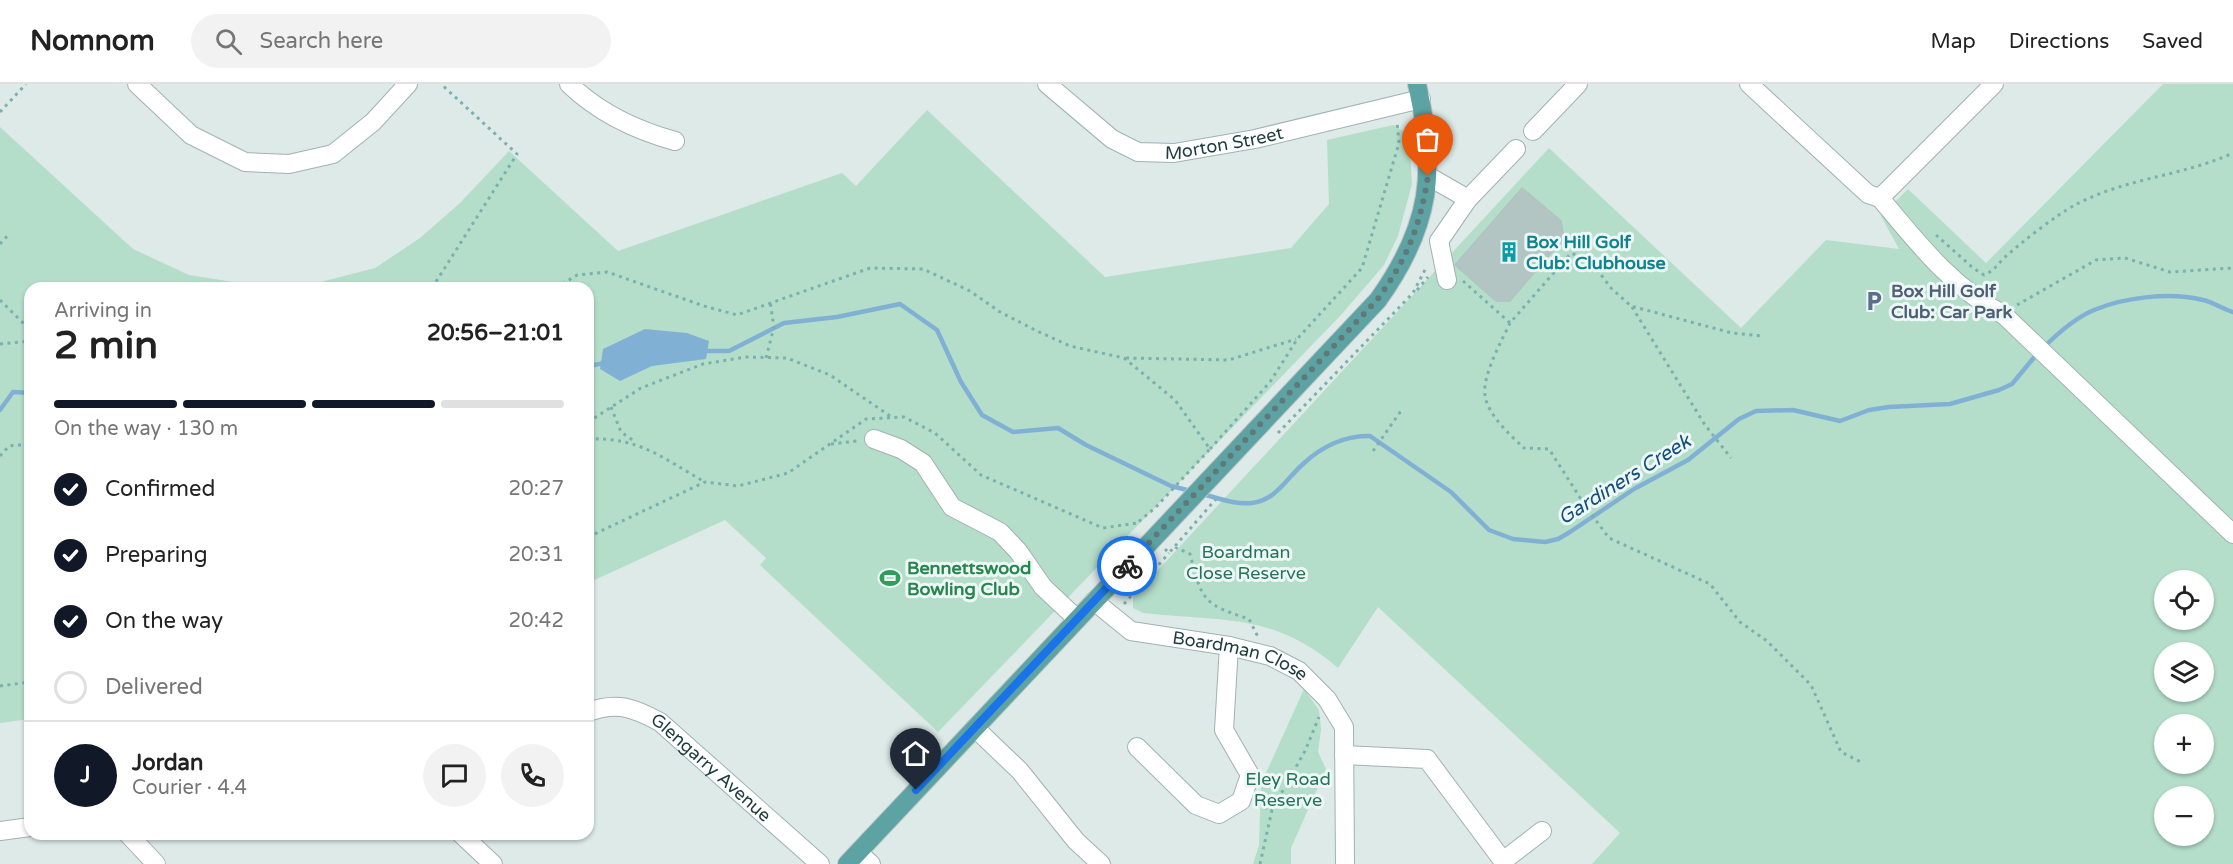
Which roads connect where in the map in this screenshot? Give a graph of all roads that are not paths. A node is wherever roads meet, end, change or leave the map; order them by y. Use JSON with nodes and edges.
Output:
{"nodes":[{"id":1,"x":137,"y":84,"type":"edge"},
{"id":2,"x":408,"y":84,"type":"edge"},
{"id":3,"x":569,"y":84,"type":"edge"},
{"id":4,"x":1047,"y":84,"type":"edge"},
{"id":5,"x":1578,"y":84,"type":"edge"},
{"id":6,"x":1749,"y":84,"type":"edge"},
{"id":7,"x":1994,"y":84,"type":"edge"},
{"id":8,"x":1419,"y":92,"type":"edge"},
{"id":9,"x":1533,"y":131,"type":"dead end"},
{"id":10,"x":675,"y":141,"type":"dead end"},
{"id":11,"x":1516,"y":149,"type":"dead end"},
{"id":12,"x":1428,"y":176,"type":"junction"},
{"id":13,"x":1880,"y":198,"type":"junction"},
{"id":14,"x":1468,"y":199,"type":"junction"},
{"id":15,"x":1417,"y":231,"type":"junction"},
{"id":16,"x":1439,"y":241,"type":"junction"},
{"id":17,"x":1445,"y":271,"type":"road end"},
{"id":18,"x":874,"y":439,"type":"road end"},
{"id":19,"x":2233,"y":534,"type":"edge"},
{"id":20,"x":1095,"y":601,"type":"junction"},
{"id":21,"x":1077,"y":619,"type":"junction"},
{"id":22,"x":1229,"y":646,"type":"junction"},
{"id":23,"x":594,"y":710,"type":"edge"},
{"id":24,"x":975,"y":728,"type":"junction"},
{"id":25,"x":1137,"y":747,"type":"dead end"},
{"id":26,"x":1344,"y":755,"type":"junction"},
{"id":27,"x":24,"y":828,"type":"edge"},
{"id":28,"x":0,"y":831,"type":"edge"},
{"id":29,"x":1542,"y":831,"type":"dead end"},
{"id":30,"x":134,"y":840,"type":"edge"},
{"id":31,"x":467,"y":840,"type":"edge"},
{"id":32,"x":858,"y":860,"type":"edge"},
{"id":33,"x":156,"y":864,"type":"edge"},
{"id":34,"x":493,"y":864,"type":"edge"},
{"id":35,"x":820,"y":864,"type":"edge"},
{"id":36,"x":1101,"y":864,"type":"edge"},
{"id":37,"x":1345,"y":864,"type":"edge"}],
"edges":[{"from":1,"to":2,"type":"street"},
{"from":3,"to":10,"type":"street"},
{"from":4,"to":8,"type":"street","name":"Morton Street"},
{"from":5,"to":9,"type":"street"},
{"from":6,"to":13,"type":"street"},
{"from":7,"to":13,"type":"street"},
{"from":8,"to":12,"type":"main road"},
{"from":11,"to":14,"type":"street"},
{"from":12,"to":14,"type":"street"},
{"from":12,"to":15,"type":"main road"},
{"from":13,"to":19,"type":"street"},
{"from":14,"to":16,"type":"street"},
{"from":15,"to":16,"type":"street"},
{"from":15,"to":20,"type":"main road"},
{"from":16,"to":17,"type":"street"},
{"from":18,"to":21,"type":"street"},
{"from":20,"to":21,"type":"main road"},
{"from":20,"to":22,"type":"street","name":"Boardman Close"},
{"from":21,"to":24,"type":"main road"},
{"from":22,"to":25,"type":"street"},
{"from":22,"to":26,"type":"street","name":"Boardman Close"},
{"from":23,"to":35,"type":"street","name":"Glengarry Avenue"},
{"from":24,"to":32,"type":"main road"},
{"from":24,"to":36,"type":"street"},
{"from":26,"to":29,"type":"street"},
{"from":26,"to":37,"type":"street","name":"Boardman Close"},
{"from":27,"to":28,"type":"street"},
{"from":30,"to":33,"type":"street"},
{"from":31,"to":34,"type":"street"}]}
